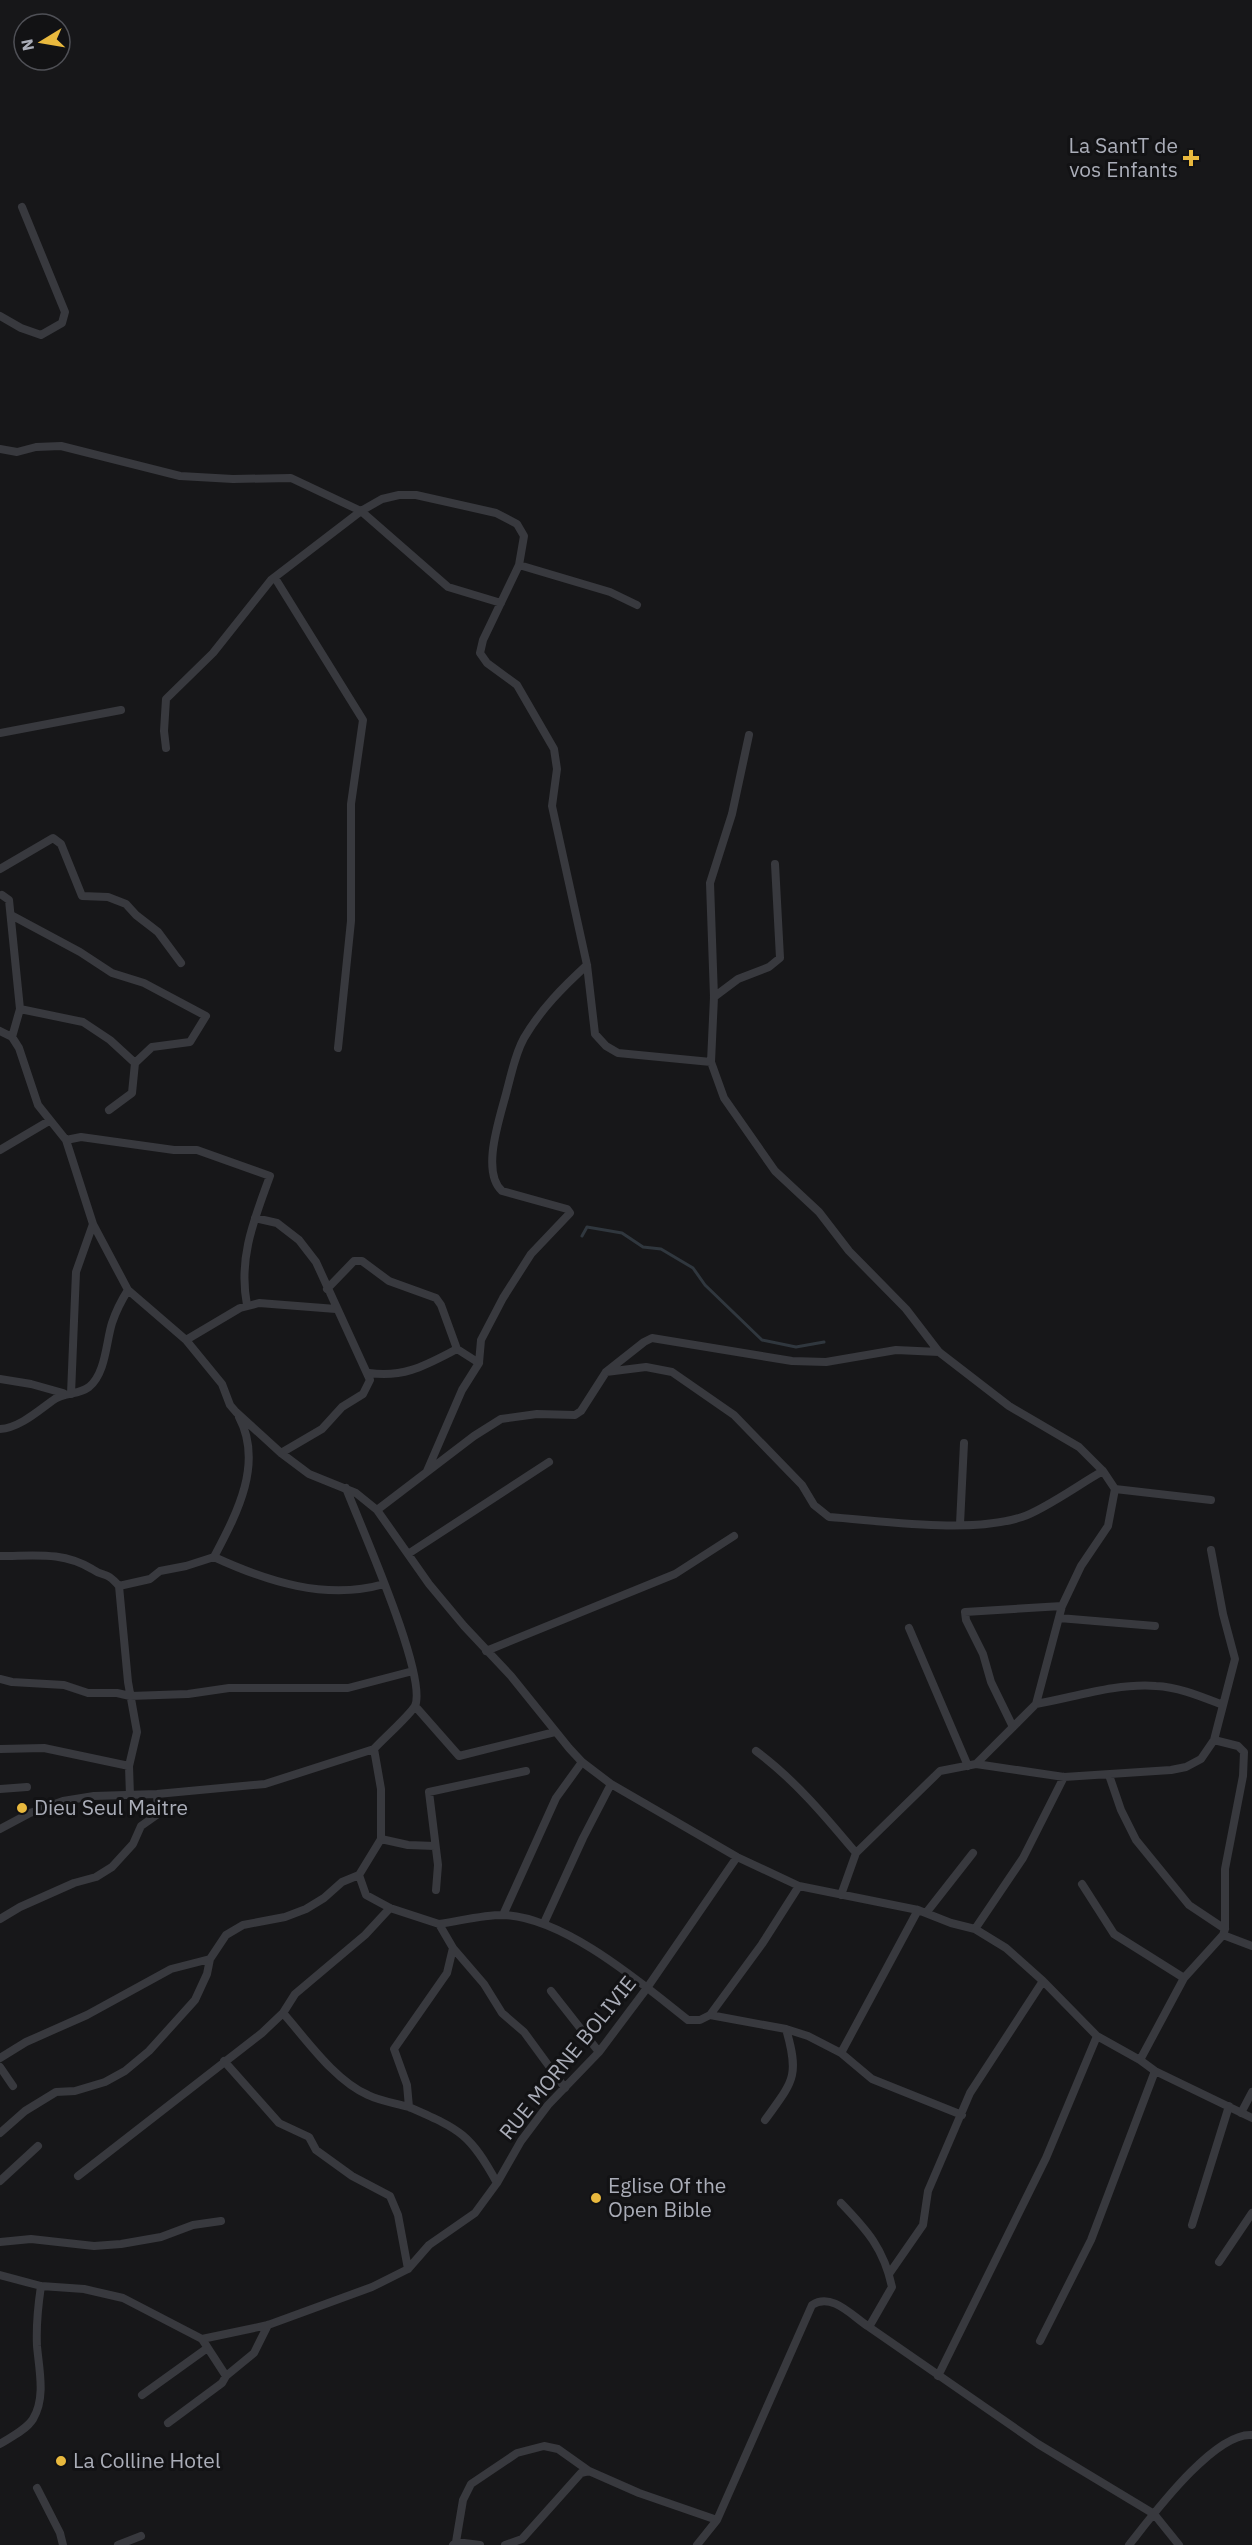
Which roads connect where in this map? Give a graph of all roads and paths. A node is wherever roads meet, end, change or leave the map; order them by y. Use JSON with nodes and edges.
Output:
{"nodes":[{"id":1,"x":22,"y":207,"type":"dead end"},
{"id":2,"x":0,"y":316,"type":"edge"},
{"id":3,"x":0,"y":449,"type":"edge"},
{"id":4,"x":361,"y":511,"type":"junction"},
{"id":5,"x":519,"y":565,"type":"junction"},
{"id":6,"x":275,"y":578,"type":"junction"},
{"id":7,"x":501,"y":603,"type":"junction"},
{"id":8,"x":638,"y":605,"type":"dead end"},
{"id":9,"x":121,"y":710,"type":"dead end"},
{"id":10,"x":0,"y":733,"type":"edge"},
{"id":11,"x":749,"y":735,"type":"dead end"},
{"id":12,"x":166,"y":748,"type":"dead end"},
{"id":13,"x":775,"y":864,"type":"dead end"},
{"id":14,"x":0,"y":869,"type":"edge"},
{"id":15,"x":2,"y":895,"type":"dead end"},
{"id":16,"x":11,"y":915,"type":"junction"},
{"id":17,"x":182,"y":963,"type":"dead end"},
{"id":18,"x":587,"y":965,"type":"junction"},
{"id":19,"x":714,"y":997,"type":"junction"},
{"id":20,"x":20,"y":1009,"type":"junction"},
{"id":21,"x":0,"y":1031,"type":"edge"},
{"id":22,"x":12,"y":1037,"type":"junction"},
{"id":23,"x":338,"y":1048,"type":"dead end"},
{"id":24,"x":711,"y":1062,"type":"junction"},
{"id":25,"x":135,"y":1063,"type":"junction"},
{"id":26,"x":109,"y":1110,"type":"dead end"},
{"id":27,"x":49,"y":1121,"type":"junction"},
{"id":28,"x":66,"y":1140,"type":"junction"},
{"id":29,"x":0,"y":1150,"type":"edge"},
{"id":30,"x":255,"y":1218,"type":"junction"},
{"id":31,"x":93,"y":1224,"type":"junction"},
{"id":32,"x":327,"y":1288,"type":"junction"},
{"id":33,"x":128,"y":1290,"type":"junction"},
{"id":34,"x":247,"y":1305,"type":"junction"},
{"id":35,"x":336,"y":1310,"type":"junction"},
{"id":36,"x":186,"y":1341,"type":"junction"},
{"id":37,"x":457,"y":1349,"type":"junction"},
{"id":38,"x":939,"y":1352,"type":"junction"},
{"id":39,"x":479,"y":1364,"type":"junction"},
{"id":40,"x":606,"y":1372,"type":"junction"},
{"id":41,"x":369,"y":1373,"type":"junction"},
{"id":42,"x":0,"y":1379,"type":"edge"},
{"id":43,"x":67,"y":1394,"type":"junction"},
{"id":44,"x":236,"y":1412,"type":"junction"},
{"id":45,"x":0,"y":1429,"type":"edge"},
{"id":46,"x":964,"y":1443,"type":"dead end"},
{"id":47,"x":281,"y":1453,"type":"junction"},
{"id":48,"x":549,"y":1462,"type":"dead end"},
{"id":49,"x":427,"y":1471,"type":"junction"},
{"id":50,"x":1103,"y":1471,"type":"junction"},
{"id":51,"x":346,"y":1488,"type":"junction"},
{"id":52,"x":1115,"y":1489,"type":"junction"},
{"id":53,"x":1211,"y":1500,"type":"dead end"},
{"id":54,"x":377,"y":1510,"type":"junction"},
{"id":55,"x":960,"y":1524,"type":"junction"},
{"id":56,"x":734,"y":1536,"type":"dead end"},
{"id":57,"x":1211,"y":1550,"type":"dead end"},
{"id":58,"x":408,"y":1554,"type":"junction"},
{"id":59,"x":0,"y":1556,"type":"edge"},
{"id":60,"x":214,"y":1557,"type":"junction"},
{"id":61,"x":384,"y":1584,"type":"junction"},
{"id":62,"x":119,"y":1586,"type":"junction"},
{"id":63,"x":1062,"y":1606,"type":"junction"},
{"id":64,"x":1059,"y":1618,"type":"junction"},
{"id":65,"x":1155,"y":1626,"type":"dead end"},
{"id":66,"x":909,"y":1628,"type":"dead end"},
{"id":67,"x":486,"y":1651,"type":"junction"},
{"id":68,"x":413,"y":1671,"type":"junction"},
{"id":69,"x":0,"y":1679,"type":"edge"},
{"id":70,"x":130,"y":1696,"type":"junction"},
{"id":71,"x":1036,"y":1704,"type":"junction"},
{"id":72,"x":1223,"y":1705,"type":"junction"},
{"id":73,"x":415,"y":1706,"type":"junction"},
{"id":74,"x":1012,"y":1725,"type":"junction"},
{"id":75,"x":555,"y":1732,"type":"junction"},
{"id":76,"x":1214,"y":1740,"type":"junction"},
{"id":77,"x":0,"y":1749,"type":"edge"},
{"id":78,"x":374,"y":1749,"type":"junction"},
{"id":79,"x":756,"y":1751,"type":"dead end"},
{"id":80,"x":582,"y":1762,"type":"junction"},
{"id":81,"x":972,"y":1765,"type":"junction"},
{"id":82,"x":129,"y":1766,"type":"junction"},
{"id":83,"x":526,"y":1772,"type":"dead end"},
{"id":84,"x":1109,"y":1775,"type":"junction"},
{"id":85,"x":1064,"y":1777,"type":"junction"},
{"id":86,"x":611,"y":1784,"type":"junction"},
{"id":87,"x":27,"y":1787,"type":"dead end"},
{"id":88,"x":0,"y":1789,"type":"edge"},
{"id":89,"x":157,"y":1794,"type":"junction"},
{"id":90,"x":130,"y":1796,"type":"junction"},
{"id":91,"x":0,"y":1829,"type":"edge"},
{"id":92,"x":381,"y":1839,"type":"junction"},
{"id":93,"x":435,"y":1846,"type":"junction"},
{"id":94,"x":856,"y":1853,"type":"junction"},
{"id":95,"x":973,"y":1853,"type":"dead end"},
{"id":96,"x":737,"y":1857,"type":"junction"},
{"id":97,"x":359,"y":1875,"type":"junction"},
{"id":98,"x":1082,"y":1884,"type":"dead end"},
{"id":99,"x":799,"y":1886,"type":"junction"},
{"id":100,"x":436,"y":1890,"type":"dead end"},
{"id":101,"x":841,"y":1895,"type":"junction"},
{"id":102,"x":390,"y":1908,"type":"junction"},
{"id":103,"x":922,"y":1912,"type":"junction"},
{"id":104,"x":503,"y":1915,"type":"junction"},
{"id":105,"x":0,"y":1920,"type":"edge"},
{"id":106,"x":544,"y":1923,"type":"junction"},
{"id":107,"x":439,"y":1924,"type":"junction"},
{"id":108,"x":975,"y":1929,"type":"junction"},
{"id":109,"x":1224,"y":1932,"type":"junction"},
{"id":110,"x":1252,"y":1946,"type":"edge"},
{"id":111,"x":453,"y":1948,"type":"junction"},
{"id":112,"x":210,"y":1959,"type":"junction"},
{"id":113,"x":1184,"y":1978,"type":"junction"},
{"id":114,"x":1043,"y":1981,"type":"junction"},
{"id":115,"x":647,"y":1988,"type":"junction"},
{"id":116,"x":551,"y":1991,"type":"dead end"},
{"id":117,"x":283,"y":2013,"type":"junction"},
{"id":118,"x":710,"y":2015,"type":"junction"},
{"id":119,"x":786,"y":2029,"type":"junction"},
{"id":120,"x":1097,"y":2036,"type":"junction"},
{"id":121,"x":599,"y":2052,"type":"junction"},
{"id":122,"x":841,"y":2053,"type":"junction"},
{"id":123,"x":0,"y":2058,"type":"edge"},
{"id":124,"x":1140,"y":2060,"type":"junction"},
{"id":125,"x":224,"y":2061,"type":"junction"},
{"id":126,"x":0,"y":2067,"type":"edge"},
{"id":127,"x":1155,"y":2071,"type":"junction"},
{"id":128,"x":13,"y":2086,"type":"dead end"},
{"id":129,"x":565,"y":2088,"type":"junction"},
{"id":130,"x":1252,"y":2092,"type":"edge"},
{"id":131,"x":1229,"y":2106,"type":"junction"},
{"id":132,"x":409,"y":2107,"type":"junction"},
{"id":133,"x":1241,"y":2113,"type":"junction"},
{"id":134,"x":962,"y":2115,"type":"junction"},
{"id":135,"x":1252,"y":2118,"type":"edge"},
{"id":136,"x":765,"y":2120,"type":"dead end"},
{"id":137,"x":0,"y":2133,"type":"edge"},
{"id":138,"x":38,"y":2146,"type":"dead end"},
{"id":139,"x":78,"y":2176,"type":"dead end"},
{"id":140,"x":0,"y":2181,"type":"edge"},
{"id":141,"x":497,"y":2183,"type":"junction"},
{"id":142,"x":841,"y":2203,"type":"dead end"},
{"id":143,"x":1252,"y":2213,"type":"edge"},
{"id":144,"x":221,"y":2222,"type":"dead end"},
{"id":145,"x":1192,"y":2225,"type":"dead end"},
{"id":146,"x":0,"y":2242,"type":"edge"},
{"id":147,"x":1219,"y":2262,"type":"dead end"},
{"id":148,"x":408,"y":2269,"type":"junction"},
{"id":149,"x":889,"y":2274,"type":"junction"},
{"id":150,"x":0,"y":2275,"type":"edge"},
{"id":151,"x":41,"y":2286,"type":"junction"},
{"id":152,"x":268,"y":2325,"type":"junction"},
{"id":153,"x":869,"y":2327,"type":"junction"},
{"id":154,"x":202,"y":2339,"type":"junction"},
{"id":155,"x":1040,"y":2341,"type":"dead end"},
{"id":156,"x":206,"y":2349,"type":"junction"},
{"id":157,"x":226,"y":2376,"type":"junction"},
{"id":158,"x":938,"y":2376,"type":"junction"},
{"id":159,"x":142,"y":2395,"type":"dead end"},
{"id":160,"x":168,"y":2423,"type":"dead end"},
{"id":161,"x":1252,"y":2435,"type":"edge"},
{"id":162,"x":0,"y":2444,"type":"edge"},
{"id":163,"x":589,"y":2470,"type":"junction"},
{"id":164,"x":37,"y":2488,"type":"dead end"},
{"id":165,"x":1154,"y":2514,"type":"junction"},
{"id":166,"x":717,"y":2520,"type":"junction"},
{"id":167,"x":141,"y":2536,"type":"dead end"},
{"id":168,"x":454,"y":2543,"type":"edge"},
{"id":169,"x":63,"y":2545,"type":"edge"},
{"id":170,"x":118,"y":2545,"type":"edge"},
{"id":171,"x":480,"y":2545,"type":"edge"},
{"id":172,"x":505,"y":2545,"type":"edge"},
{"id":173,"x":698,"y":2545,"type":"edge"},
{"id":174,"x":1129,"y":2545,"type":"edge"},
{"id":175,"x":1179,"y":2545,"type":"edge"}],
"edges":[{"from":1,"to":2,"type":"street"},
{"from":3,"to":4,"type":"street"},
{"from":4,"to":5,"type":"street"},
{"from":4,"to":6,"type":"street"},
{"from":4,"to":7,"type":"street"},
{"from":5,"to":7,"type":"street"},
{"from":5,"to":8,"type":"street"},
{"from":6,"to":12,"type":"street"},
{"from":6,"to":23,"type":"street"},
{"from":7,"to":18,"type":"street"},
{"from":9,"to":10,"type":"street"},
{"from":11,"to":19,"type":"street"},
{"from":13,"to":19,"type":"street"},
{"from":14,"to":17,"type":"street"},
{"from":15,"to":16,"type":"street"},
{"from":16,"to":20,"type":"street"},
{"from":16,"to":25,"type":"street"},
{"from":18,"to":24,"type":"street"},
{"from":18,"to":39,"type":"street"},
{"from":19,"to":24,"type":"street"},
{"from":20,"to":22,"type":"street"},
{"from":20,"to":25,"type":"street"},
{"from":21,"to":22,"type":"street"},
{"from":22,"to":27,"type":"street"},
{"from":24,"to":38,"type":"street"},
{"from":25,"to":26,"type":"street"},
{"from":27,"to":28,"type":"street"},
{"from":27,"to":29,"type":"street"},
{"from":28,"to":30,"type":"street"},
{"from":28,"to":31,"type":"street"},
{"from":30,"to":32,"type":"street"},
{"from":30,"to":34,"type":"street"},
{"from":31,"to":33,"type":"street"},
{"from":31,"to":43,"type":"street"},
{"from":32,"to":35,"type":"street"},
{"from":32,"to":37,"type":"street"},
{"from":33,"to":36,"type":"street"},
{"from":33,"to":43,"type":"street"},
{"from":34,"to":35,"type":"street"},
{"from":34,"to":36,"type":"street"},
{"from":35,"to":41,"type":"street"},
{"from":36,"to":44,"type":"street"},
{"from":37,"to":39,"type":"street"},
{"from":37,"to":41,"type":"street"},
{"from":38,"to":40,"type":"street"},
{"from":38,"to":50,"type":"street"},
{"from":39,"to":49,"type":"street"},
{"from":40,"to":49,"type":"street"},
{"from":40,"to":55,"type":"street"},
{"from":41,"to":47,"type":"street"},
{"from":42,"to":43,"type":"street"},
{"from":43,"to":45,"type":"street"},
{"from":44,"to":47,"type":"street"},
{"from":44,"to":60,"type":"street"},
{"from":46,"to":55,"type":"street"},
{"from":47,"to":51,"type":"street"},
{"from":48,"to":58,"type":"street"},
{"from":49,"to":54,"type":"street"},
{"from":50,"to":52,"type":"street"},
{"from":50,"to":55,"type":"street"},
{"from":51,"to":54,"type":"street"},
{"from":51,"to":61,"type":"street"},
{"from":52,"to":53,"type":"street"},
{"from":52,"to":63,"type":"street"},
{"from":54,"to":58,"type":"street"},
{"from":56,"to":67,"type":"street"},
{"from":57,"to":72,"type":"street"},
{"from":58,"to":67,"type":"street"},
{"from":59,"to":62,"type":"street"},
{"from":60,"to":61,"type":"street"},
{"from":60,"to":62,"type":"street"},
{"from":61,"to":68,"type":"street"},
{"from":62,"to":70,"type":"street"},
{"from":63,"to":64,"type":"street"},
{"from":63,"to":74,"type":"street"},
{"from":64,"to":65,"type":"street"},
{"from":64,"to":71,"type":"street"},
{"from":66,"to":81,"type":"street"},
{"from":67,"to":75,"type":"street"},
{"from":68,"to":70,"type":"street"},
{"from":68,"to":73,"type":"street"},
{"from":69,"to":70,"type":"street"},
{"from":70,"to":82,"type":"street"},
{"from":71,"to":72,"type":"street"},
{"from":71,"to":74,"type":"street"},
{"from":72,"to":76,"type":"street"},
{"from":73,"to":75,"type":"street"},
{"from":73,"to":78,"type":"street"},
{"from":74,"to":81,"type":"street"},
{"from":75,"to":80,"type":"street"},
{"from":76,"to":84,"type":"street"},
{"from":76,"to":109,"type":"street"},
{"from":77,"to":82,"type":"street"},
{"from":78,"to":89,"type":"street"},
{"from":78,"to":92,"type":"street"},
{"from":79,"to":94,"type":"street"},
{"from":80,"to":86,"type":"street"},
{"from":80,"to":104,"type":"street"},
{"from":81,"to":85,"type":"street"},
{"from":81,"to":94,"type":"street"},
{"from":82,"to":90,"type":"street"},
{"from":83,"to":93,"type":"street"},
{"from":84,"to":85,"type":"street"},
{"from":84,"to":109,"type":"street"},
{"from":85,"to":108,"type":"street"},
{"from":86,"to":96,"type":"street"},
{"from":86,"to":106,"type":"street"},
{"from":87,"to":88,"type":"street"},
{"from":89,"to":90,"type":"street"},
{"from":89,"to":105,"type":"street"},
{"from":90,"to":91,"type":"street"},
{"from":92,"to":93,"type":"street"},
{"from":92,"to":97,"type":"street"},
{"from":93,"to":100,"type":"street"},
{"from":94,"to":101,"type":"street"},
{"from":95,"to":103,"type":"street"},
{"from":96,"to":99,"type":"street"},
{"from":96,"to":115,"type":"street","name":"RUE MORNE BOLIVIE"},
{"from":97,"to":102,"type":"street"},
{"from":97,"to":112,"type":"street"},
{"from":98,"to":113,"type":"street"},
{"from":99,"to":101,"type":"street"},
{"from":99,"to":118,"type":"street"},
{"from":101,"to":103,"type":"street"},
{"from":102,"to":107,"type":"street"},
{"from":102,"to":117,"type":"street"},
{"from":103,"to":108,"type":"street"},
{"from":103,"to":122,"type":"street"},
{"from":104,"to":106,"type":"street"},
{"from":104,"to":107,"type":"street"},
{"from":106,"to":115,"type":"street"},
{"from":107,"to":111,"type":"street"},
{"from":108,"to":114,"type":"street"},
{"from":109,"to":110,"type":"street"},
{"from":109,"to":113,"type":"street"},
{"from":111,"to":129,"type":"street"},
{"from":111,"to":132,"type":"street"},
{"from":112,"to":123,"type":"street"},
{"from":112,"to":137,"type":"street"},
{"from":113,"to":124,"type":"street"},
{"from":114,"to":120,"type":"street"},
{"from":114,"to":134,"type":"street"},
{"from":115,"to":118,"type":"street"},
{"from":115,"to":121,"type":"street","name":"RUE MORNE BOLIVIE"},
{"from":116,"to":121,"type":"street"},
{"from":117,"to":125,"type":"street"},
{"from":117,"to":132,"type":"street"},
{"from":118,"to":119,"type":"street"},
{"from":119,"to":122,"type":"street"},
{"from":119,"to":136,"type":"street"},
{"from":120,"to":124,"type":"street"},
{"from":120,"to":158,"type":"street"},
{"from":121,"to":129,"type":"street","name":"RUE MORNE BOLIVIE"},
{"from":122,"to":134,"type":"street"},
{"from":124,"to":127,"type":"street"},
{"from":125,"to":139,"type":"street"},
{"from":125,"to":148,"type":"street"},
{"from":126,"to":128,"type":"street"},
{"from":127,"to":131,"type":"street"},
{"from":127,"to":155,"type":"street"},
{"from":129,"to":141,"type":"street","name":"RUE MORNE BOLIVIE"},
{"from":130,"to":133,"type":"street"},
{"from":131,"to":133,"type":"street"},
{"from":131,"to":145,"type":"street"},
{"from":132,"to":141,"type":"street"},
{"from":133,"to":135,"type":"street"},
{"from":134,"to":149,"type":"street"},
{"from":138,"to":140,"type":"street"},
{"from":141,"to":148,"type":"street","name":"RUE MORNE BOLIVIE"},
{"from":142,"to":149,"type":"street"},
{"from":143,"to":147,"type":"street"},
{"from":144,"to":146,"type":"street"},
{"from":148,"to":152,"type":"street","name":"RUE MORNE BOLIVIE"},
{"from":149,"to":153,"type":"street"},
{"from":150,"to":151,"type":"street"},
{"from":151,"to":154,"type":"street"},
{"from":151,"to":162,"type":"street"},
{"from":152,"to":154,"type":"street","name":"RUE MORNE BOLIVIE"},
{"from":152,"to":157,"type":"street"},
{"from":153,"to":158,"type":"street"},
{"from":153,"to":166,"type":"street"},
{"from":154,"to":156,"type":"street"},
{"from":156,"to":157,"type":"street"},
{"from":156,"to":159,"type":"street"},
{"from":157,"to":160,"type":"street"},
{"from":158,"to":165,"type":"street"},
{"from":161,"to":165,"type":"street"},
{"from":163,"to":166,"type":"street"},
{"from":163,"to":168,"type":"street"},
{"from":163,"to":172,"type":"street"},
{"from":164,"to":169,"type":"street"},
{"from":165,"to":174,"type":"street"},
{"from":165,"to":175,"type":"street"},
{"from":166,"to":173,"type":"street"},
{"from":167,"to":170,"type":"street"},
{"from":168,"to":171,"type":"street"}]}
